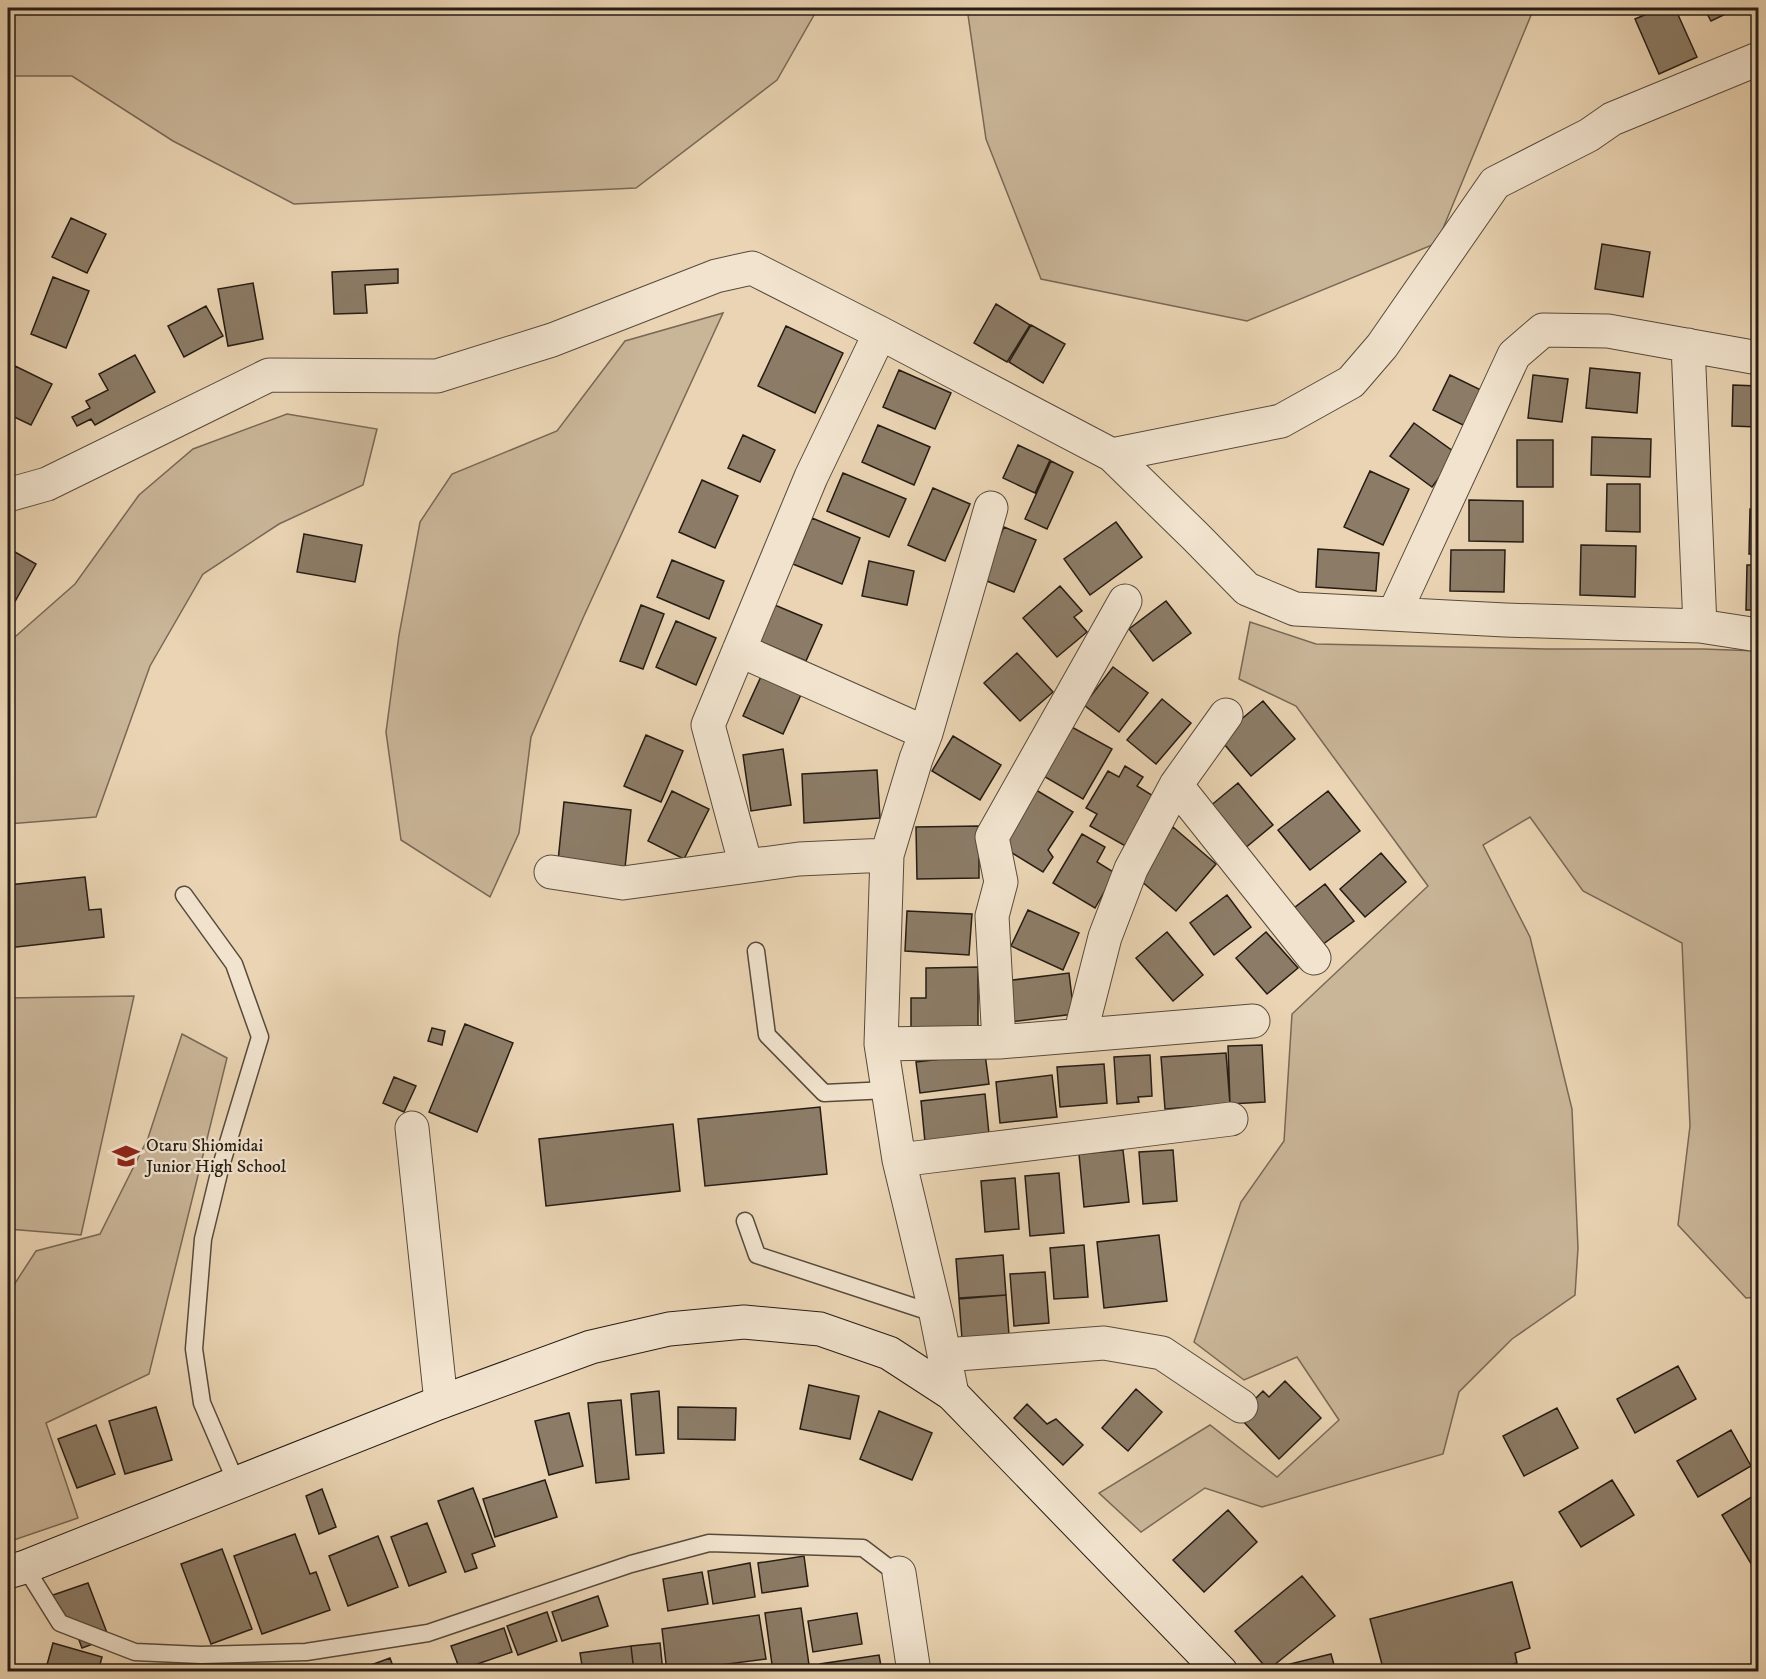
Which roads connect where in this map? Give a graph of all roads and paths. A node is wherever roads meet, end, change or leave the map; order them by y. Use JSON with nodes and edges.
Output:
{"nodes":[{"id":1,"x":1758,"y":59,"type":"edge"},
{"id":2,"x":880,"y":333,"type":"junction"},
{"id":3,"x":1688,"y":345,"type":"junction"},
{"id":4,"x":1758,"y":358,"type":"edge"},
{"id":5,"x":1112,"y":455,"type":"junction"},
{"id":6,"x":8,"y":495,"type":"edge"},
{"id":7,"x":991,"y":508,"type":"dead end"},
{"id":8,"x":1125,"y":601,"type":"dead end"},
{"id":9,"x":1394,"y":614,"type":"junction"},
{"id":10,"x":1700,"y":627,"type":"junction"},
{"id":11,"x":1758,"y":635,"type":"edge"},
{"id":12,"x":739,"y":650,"type":"junction"},
{"id":13,"x":1226,"y":715,"type":"dead end"},
{"id":14,"x":926,"y":733,"type":"junction"},
{"id":15,"x":1176,"y":785,"type":"junction"},
{"id":16,"x":887,"y":855,"type":"junction"},
{"id":17,"x":746,"y":866,"type":"junction"},
{"id":18,"x":551,"y":872,"type":"dead end"},
{"id":19,"x":184,"y":895,"type":"dead end"},
{"id":20,"x":756,"y":951,"type":"dead end"},
{"id":21,"x":1314,"y":958,"type":"dead end"},
{"id":22,"x":1253,"y":1021,"type":"dead end"},
{"id":23,"x":1080,"y":1035,"type":"junction"},
{"id":24,"x":999,"y":1042,"type":"junction"},
{"id":25,"x":880,"y":1044,"type":"junction"},
{"id":26,"x":888,"y":1090,"type":"junction"},
{"id":27,"x":1231,"y":1119,"type":"dead end"},
{"id":28,"x":412,"y":1128,"type":"dead end"},
{"id":29,"x":899,"y":1160,"type":"junction"},
{"id":30,"x":745,"y":1221,"type":"dead end"},
{"id":31,"x":936,"y":1314,"type":"junction"},
{"id":32,"x":944,"y":1355,"type":"junction"},
{"id":33,"x":952,"y":1394,"type":"junction"},
{"id":34,"x":441,"y":1402,"type":"junction"},
{"id":35,"x":1241,"y":1406,"type":"dead end"},
{"id":36,"x":236,"y":1482,"type":"junction"},
{"id":37,"x":16,"y":1569,"type":"edge"},
{"id":38,"x":899,"y":1574,"type":"joint"},
{"id":39,"x":914,"y":1671,"type":"edge"},
{"id":40,"x":1221,"y":1671,"type":"edge"}],
"edges":[{"from":1,"to":5,"type":"street"},
{"from":2,"to":5,"type":"street"},
{"from":2,"to":6,"type":"street"},
{"from":2,"to":12,"type":"street"},
{"from":3,"to":4,"type":"street"},
{"from":3,"to":9,"type":"street"},
{"from":3,"to":10,"type":"street"},
{"from":5,"to":9,"type":"street"},
{"from":7,"to":14,"type":"street"},
{"from":8,"to":24,"type":"street"},
{"from":9,"to":10,"type":"street"},
{"from":10,"to":11,"type":"street"},
{"from":12,"to":14,"type":"street"},
{"from":12,"to":17,"type":"street"},
{"from":13,"to":15,"type":"street"},
{"from":14,"to":16,"type":"street"},
{"from":15,"to":21,"type":"street"},
{"from":15,"to":23,"type":"street"},
{"from":16,"to":17,"type":"street"},
{"from":16,"to":25,"type":"street"},
{"from":17,"to":18,"type":"street"},
{"from":19,"to":36,"type":"lane"},
{"from":20,"to":26,"type":"lane"},
{"from":22,"to":23,"type":"street"},
{"from":23,"to":24,"type":"street"},
{"from":24,"to":25,"type":"street"},
{"from":25,"to":26,"type":"street"},
{"from":26,"to":29,"type":"street"},
{"from":27,"to":29,"type":"street"},
{"from":28,"to":34,"type":"street"},
{"from":29,"to":31,"type":"street"},
{"from":30,"to":31,"type":"lane"},
{"from":31,"to":32,"type":"street"},
{"from":32,"to":33,"type":"street"},
{"from":32,"to":35,"type":"street"},
{"from":33,"to":34,"type":"street"},
{"from":33,"to":40,"type":"street"},
{"from":34,"to":36,"type":"street"},
{"from":36,"to":37,"type":"street"},
{"from":37,"to":38,"type":"lane"},
{"from":38,"to":39,"type":"street"}]}
